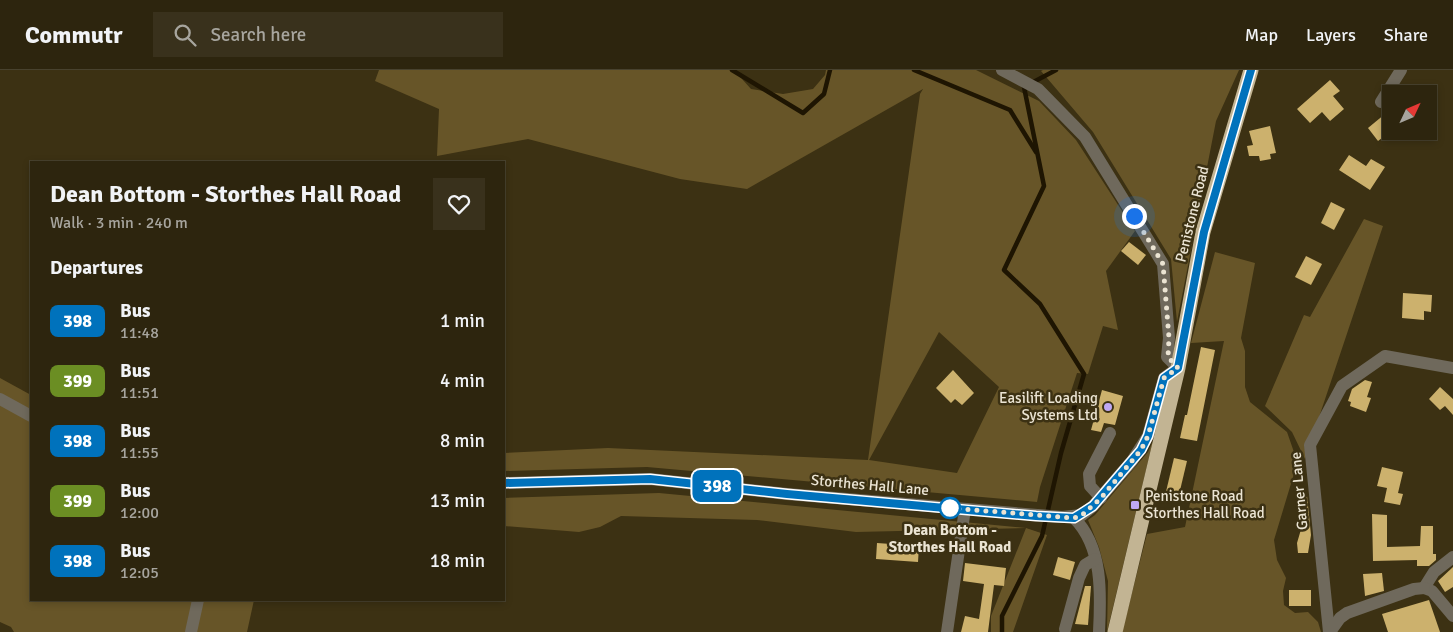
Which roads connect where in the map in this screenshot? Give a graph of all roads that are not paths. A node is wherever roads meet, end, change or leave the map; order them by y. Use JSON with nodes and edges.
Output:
{"nodes":[{"id":1,"x":1002,"y":70,"type":"edge"},
{"id":2,"x":1251,"y":70,"type":"edge"},
{"id":3,"x":1401,"y":70,"type":"edge"},
{"id":4,"x":1381,"y":102,"type":"dead end"},
{"id":5,"x":1178,"y":368,"type":"junction"},
{"id":6,"x":1453,"y":368,"type":"edge"},
{"id":7,"x":0,"y":400,"type":"edge"},
{"id":8,"x":30,"y":415,"type":"edge"},
{"id":9,"x":1110,"y":433,"type":"dead end"},
{"id":10,"x":505,"y":483,"type":"edge"},
{"id":11,"x":1101,"y":498,"type":"junction"},
{"id":12,"x":965,"y":509,"type":"junction"},
{"id":13,"x":1068,"y":517,"type":"junction"},
{"id":14,"x":1453,"y":557,"type":"edge"},
{"id":15,"x":1095,"y":559,"type":"junction"},
{"id":16,"x":1424,"y":588,"type":"junction"},
{"id":17,"x":198,"y":601,"type":"edge"},
{"id":18,"x":1453,"y":616,"type":"edge"},
{"id":19,"x":1065,"y":629,"type":"dead end"},
{"id":20,"x":191,"y":632,"type":"edge"},
{"id":21,"x":947,"y":632,"type":"edge"},
{"id":22,"x":1099,"y":632,"type":"edge"},
{"id":23,"x":1115,"y":632,"type":"edge"},
{"id":24,"x":1330,"y":632,"type":"edge"}],
"edges":[{"from":1,"to":5,"type":"street"},
{"from":2,"to":5,"type":"highway","name":"Penistone Road"},
{"from":3,"to":4,"type":"street"},
{"from":5,"to":11,"type":"street"},
{"from":5,"to":23,"type":"highway","name":"Penistone Road"},
{"from":6,"to":24,"type":"street","name":"Garner Lane"},
{"from":7,"to":8,"type":"street"},
{"from":9,"to":11,"type":"street"},
{"from":10,"to":12,"type":"street","name":"Storthes Hall Lane"},
{"from":11,"to":13,"type":"street"},
{"from":12,"to":13,"type":"street","name":"Storthes Hall Lane"},
{"from":12,"to":21,"type":"street"},
{"from":13,"to":15,"type":"street"},
{"from":14,"to":16,"type":"street"},
{"from":15,"to":19,"type":"street"},
{"from":15,"to":22,"type":"street"},
{"from":16,"to":18,"type":"street"},
{"from":16,"to":24,"type":"street"},
{"from":17,"to":20,"type":"street"}]}
